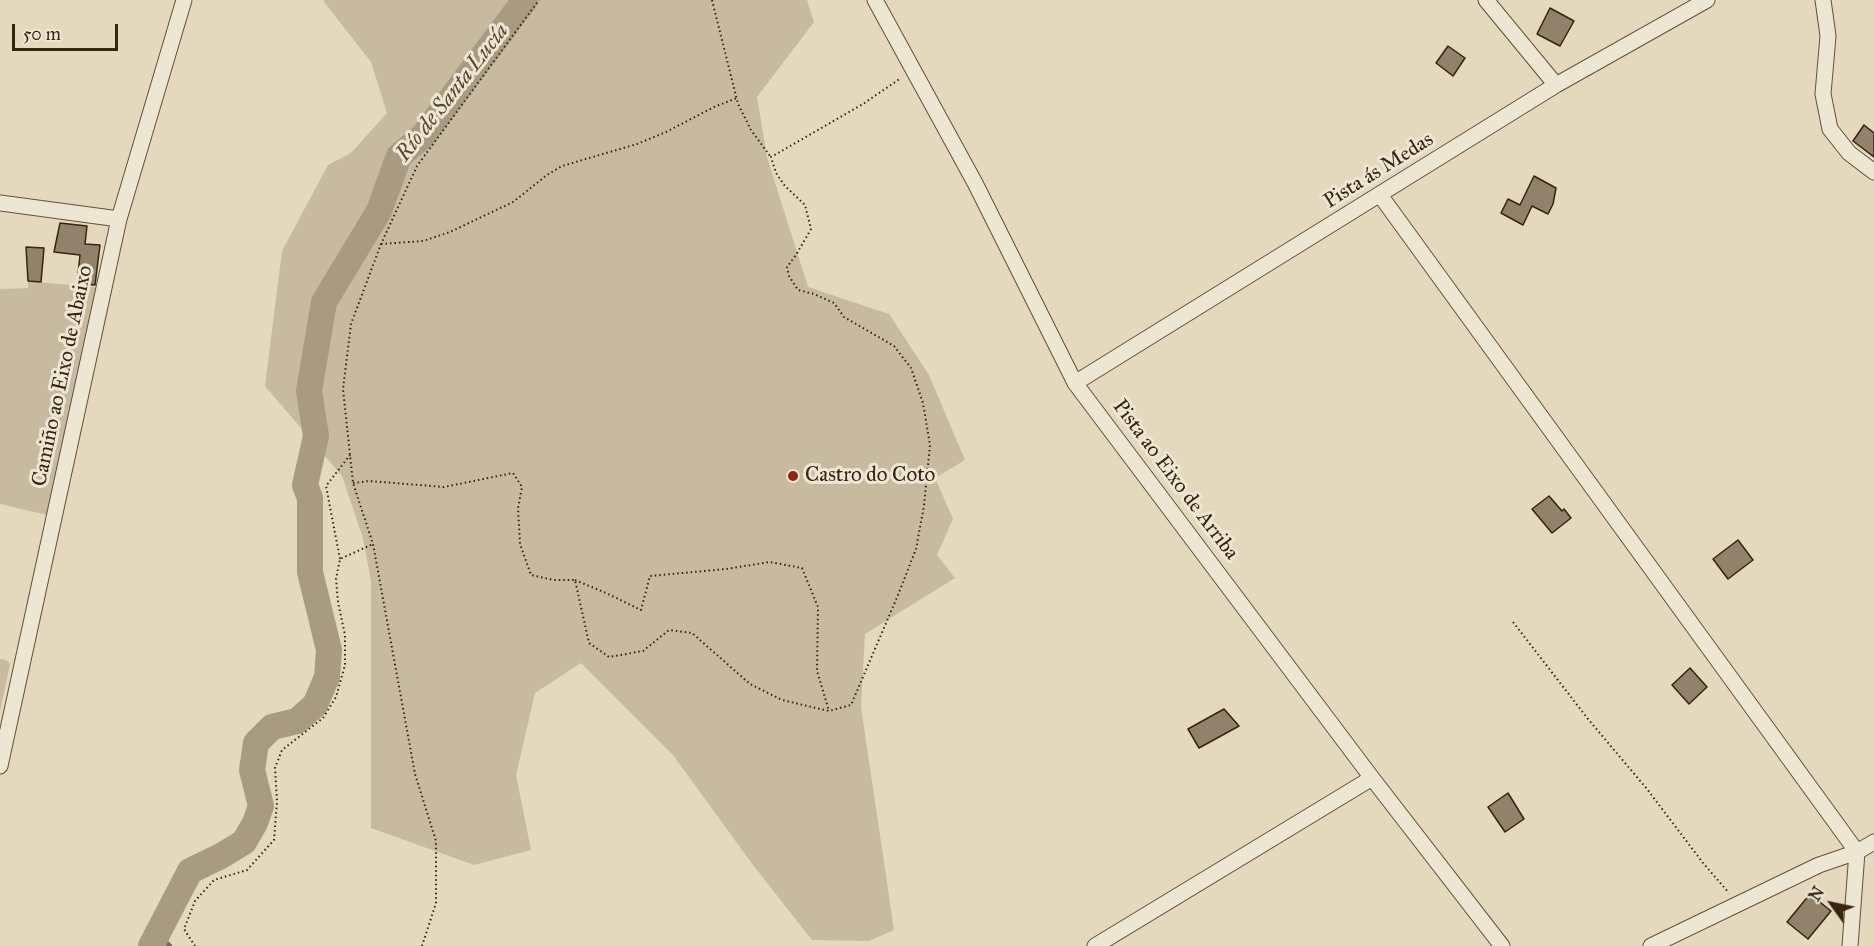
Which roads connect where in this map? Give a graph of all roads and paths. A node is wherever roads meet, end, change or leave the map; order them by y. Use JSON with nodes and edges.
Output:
{"nodes":[{"id":1,"x":184,"y":0,"type":"edge"},
{"id":2,"x":539,"y":0,"type":"edge"},
{"id":3,"x":712,"y":0,"type":"edge"},
{"id":4,"x":876,"y":0,"type":"edge"},
{"id":5,"x":1486,"y":0,"type":"edge"},
{"id":6,"x":1707,"y":0,"type":"edge"},
{"id":7,"x":1823,"y":0,"type":"edge"},
{"id":8,"x":914,"y":70,"type":"junction"},
{"id":9,"x":1556,"y":86,"type":"junction"},
{"id":10,"x":737,"y":98,"type":"junction"},
{"id":11,"x":771,"y":157,"type":"junction"},
{"id":12,"x":1874,"y":172,"type":"edge"},
{"id":13,"x":1380,"y":195,"type":"junction"},
{"id":14,"x":0,"y":203,"type":"edge"},
{"id":15,"x":119,"y":219,"type":"junction"},
{"id":16,"x":381,"y":243,"type":"junction"},
{"id":17,"x":1076,"y":383,"type":"junction"},
{"id":18,"x":350,"y":455,"type":"junction"},
{"id":19,"x":353,"y":483,"type":"junction"},
{"id":20,"x":373,"y":544,"type":"junction"},
{"id":21,"x":340,"y":559,"type":"junction"},
{"id":22,"x":575,"y":580,"type":"junction"},
{"id":23,"x":1513,"y":622,"type":"dead end"},
{"id":24,"x":829,"y":711,"type":"junction"},
{"id":25,"x":0,"y":766,"type":"edge"},
{"id":26,"x":1372,"y":778,"type":"junction"},
{"id":27,"x":1874,"y":842,"type":"edge"},
{"id":28,"x":1857,"y":852,"type":"junction"},
{"id":29,"x":1874,"y":855,"type":"edge"},
{"id":30,"x":1739,"y":904,"type":"junction"},
{"id":31,"x":195,"y":946,"type":"edge"},
{"id":32,"x":422,"y":946,"type":"edge"},
{"id":33,"x":1095,"y":946,"type":"edge"},
{"id":34,"x":1502,"y":946,"type":"edge"},
{"id":35,"x":1651,"y":946,"type":"edge"},
{"id":36,"x":1850,"y":946,"type":"edge"}],
"edges":[{"from":1,"to":15,"type":"street","name":"Camiño ao Eixo de Abaixo"},
{"from":2,"to":16,"type":"path"},
{"from":3,"to":10,"type":"path"},
{"from":4,"to":8,"type":"street","name":"Pista ao Eixo de Arriba"},
{"from":5,"to":9,"type":"street"},
{"from":6,"to":9,"type":"street","name":"Pista ás Medas"},
{"from":7,"to":12,"type":"street"},
{"from":8,"to":11,"type":"path"},
{"from":8,"to":17,"type":"street","name":"Pista ao Eixo de Arriba"},
{"from":9,"to":13,"type":"street","name":"Pista ás Medas"},
{"from":10,"to":11,"type":"path"},
{"from":10,"to":16,"type":"path"},
{"from":11,"to":24,"type":"path"},
{"from":13,"to":17,"type":"street","name":"Pista ás Medas"},
{"from":13,"to":28,"type":"street"},
{"from":14,"to":15,"type":"street"},
{"from":15,"to":25,"type":"street","name":"Camiño ao Eixo de Abaixo"},
{"from":16,"to":18,"type":"path"},
{"from":17,"to":26,"type":"street","name":"Pista ao Eixo de Arriba"},
{"from":18,"to":19,"type":"path"},
{"from":18,"to":21,"type":"path"},
{"from":19,"to":20,"type":"path"},
{"from":19,"to":22,"type":"path"},
{"from":20,"to":21,"type":"path"},
{"from":20,"to":32,"type":"path"},
{"from":21,"to":31,"type":"path"},
{"from":22,"to":24,"type":"path"},
{"from":22,"to":24,"type":"path"},
{"from":23,"to":30,"type":"path"},
{"from":26,"to":33,"type":"street"},
{"from":26,"to":34,"type":"street","name":"Pista ao Eixo de Arriba"},
{"from":27,"to":28,"type":"street"},
{"from":28,"to":29,"type":"street"},
{"from":28,"to":30,"type":"street"},
{"from":28,"to":36,"type":"street"},
{"from":30,"to":35,"type":"street"}]}
